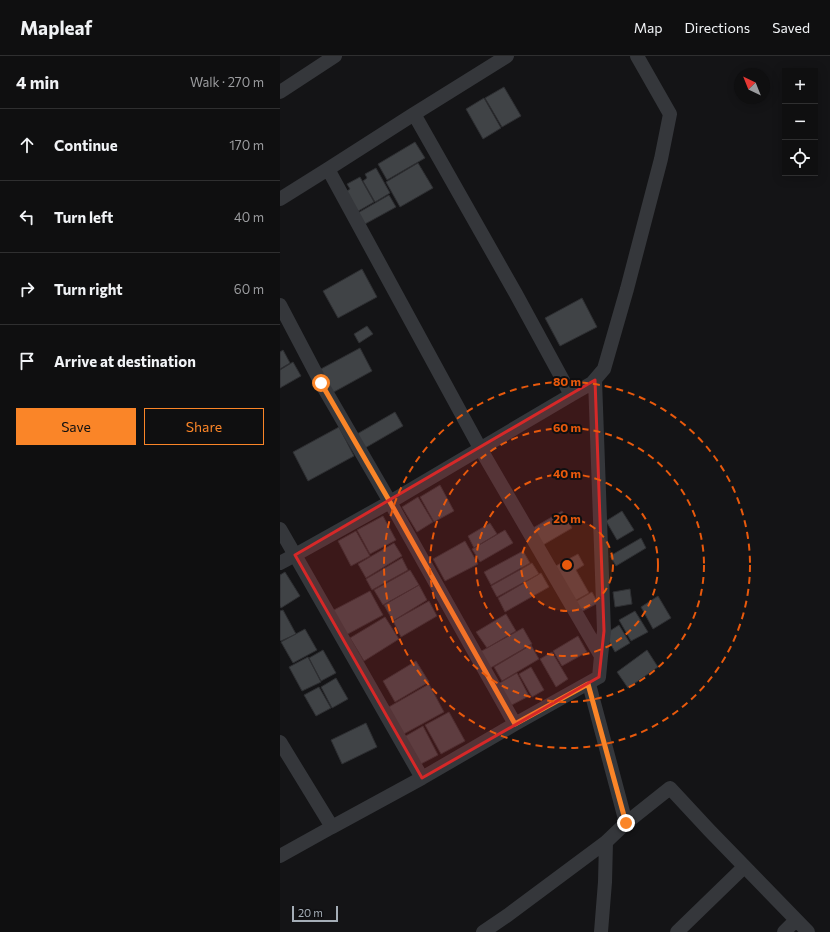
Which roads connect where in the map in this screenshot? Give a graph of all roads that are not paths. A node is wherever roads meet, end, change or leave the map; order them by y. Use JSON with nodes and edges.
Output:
{"nodes":[{"id":1,"x":335,"y":56,"type":"edge"},
{"id":2,"x":507,"y":56,"type":"edge"},
{"id":3,"x":637,"y":56,"type":"edge"},
{"id":4,"x":280,"y":92,"type":"edge"},
{"id":5,"x":414,"y":114,"type":"junction"},
{"id":6,"x":328,"y":169,"type":"junction"},
{"id":7,"x":280,"y":199,"type":"edge"},
{"id":8,"x":280,"y":305,"type":"edge"},
{"id":9,"x":595,"y":380,"type":"junction"},
{"id":10,"x":571,"y":395,"type":"junction"},
{"id":11,"x":480,"y":448,"type":"junction"},
{"id":12,"x":390,"y":502,"type":"junction"},
{"id":13,"x":280,"y":529,"type":"edge"},
{"id":14,"x":295,"y":554,"type":"junction"},
{"id":15,"x":280,"y":563,"type":"edge"},
{"id":16,"x":601,"y":656,"type":"junction"},
{"id":17,"x":588,"y":684,"type":"junction"},
{"id":18,"x":515,"y":724,"type":"junction"},
{"id":19,"x":280,"y":742,"type":"edge"},
{"id":20,"x":422,"y":778,"type":"junction"},
{"id":21,"x":626,"y":823,"type":"junction"},
{"id":22,"x":332,"y":827,"type":"junction"},
{"id":23,"x":606,"y":842,"type":"junction"},
{"id":24,"x":280,"y":856,"type":"edge"},
{"id":25,"x":744,"y":867,"type":"junction"},
{"id":26,"x":796,"y":920,"type":"junction"},
{"id":27,"x":483,"y":932,"type":"edge"},
{"id":28,"x":601,"y":932,"type":"edge"},
{"id":29,"x":677,"y":932,"type":"edge"},
{"id":30,"x":784,"y":932,"type":"edge"},
{"id":31,"x":808,"y":932,"type":"edge"}],
"edges":[{"from":1,"to":4,"type":"street"},
{"from":2,"to":5,"type":"street"},
{"from":3,"to":9,"type":"street"},
{"from":5,"to":6,"type":"street"},
{"from":5,"to":10,"type":"street"},
{"from":6,"to":7,"type":"street"},
{"from":6,"to":11,"type":"street"},
{"from":8,"to":12,"type":"street"},
{"from":9,"to":10,"type":"street"},
{"from":9,"to":16,"type":"street"},
{"from":10,"to":11,"type":"street"},
{"from":11,"to":12,"type":"street"},
{"from":11,"to":16,"type":"street"},
{"from":12,"to":14,"type":"street"},
{"from":12,"to":18,"type":"street"},
{"from":13,"to":14,"type":"street"},
{"from":14,"to":15,"type":"street"},
{"from":14,"to":20,"type":"street"},
{"from":16,"to":17,"type":"street"},
{"from":17,"to":18,"type":"street"},
{"from":17,"to":21,"type":"street"},
{"from":18,"to":20,"type":"street"},
{"from":19,"to":22,"type":"street"},
{"from":20,"to":22,"type":"street"},
{"from":21,"to":23,"type":"street"},
{"from":21,"to":25,"type":"street"},
{"from":22,"to":24,"type":"street"},
{"from":23,"to":27,"type":"street"},
{"from":23,"to":28,"type":"street"},
{"from":25,"to":26,"type":"street"},
{"from":25,"to":29,"type":"street"},
{"from":26,"to":30,"type":"street"},
{"from":26,"to":31,"type":"street"}]}
